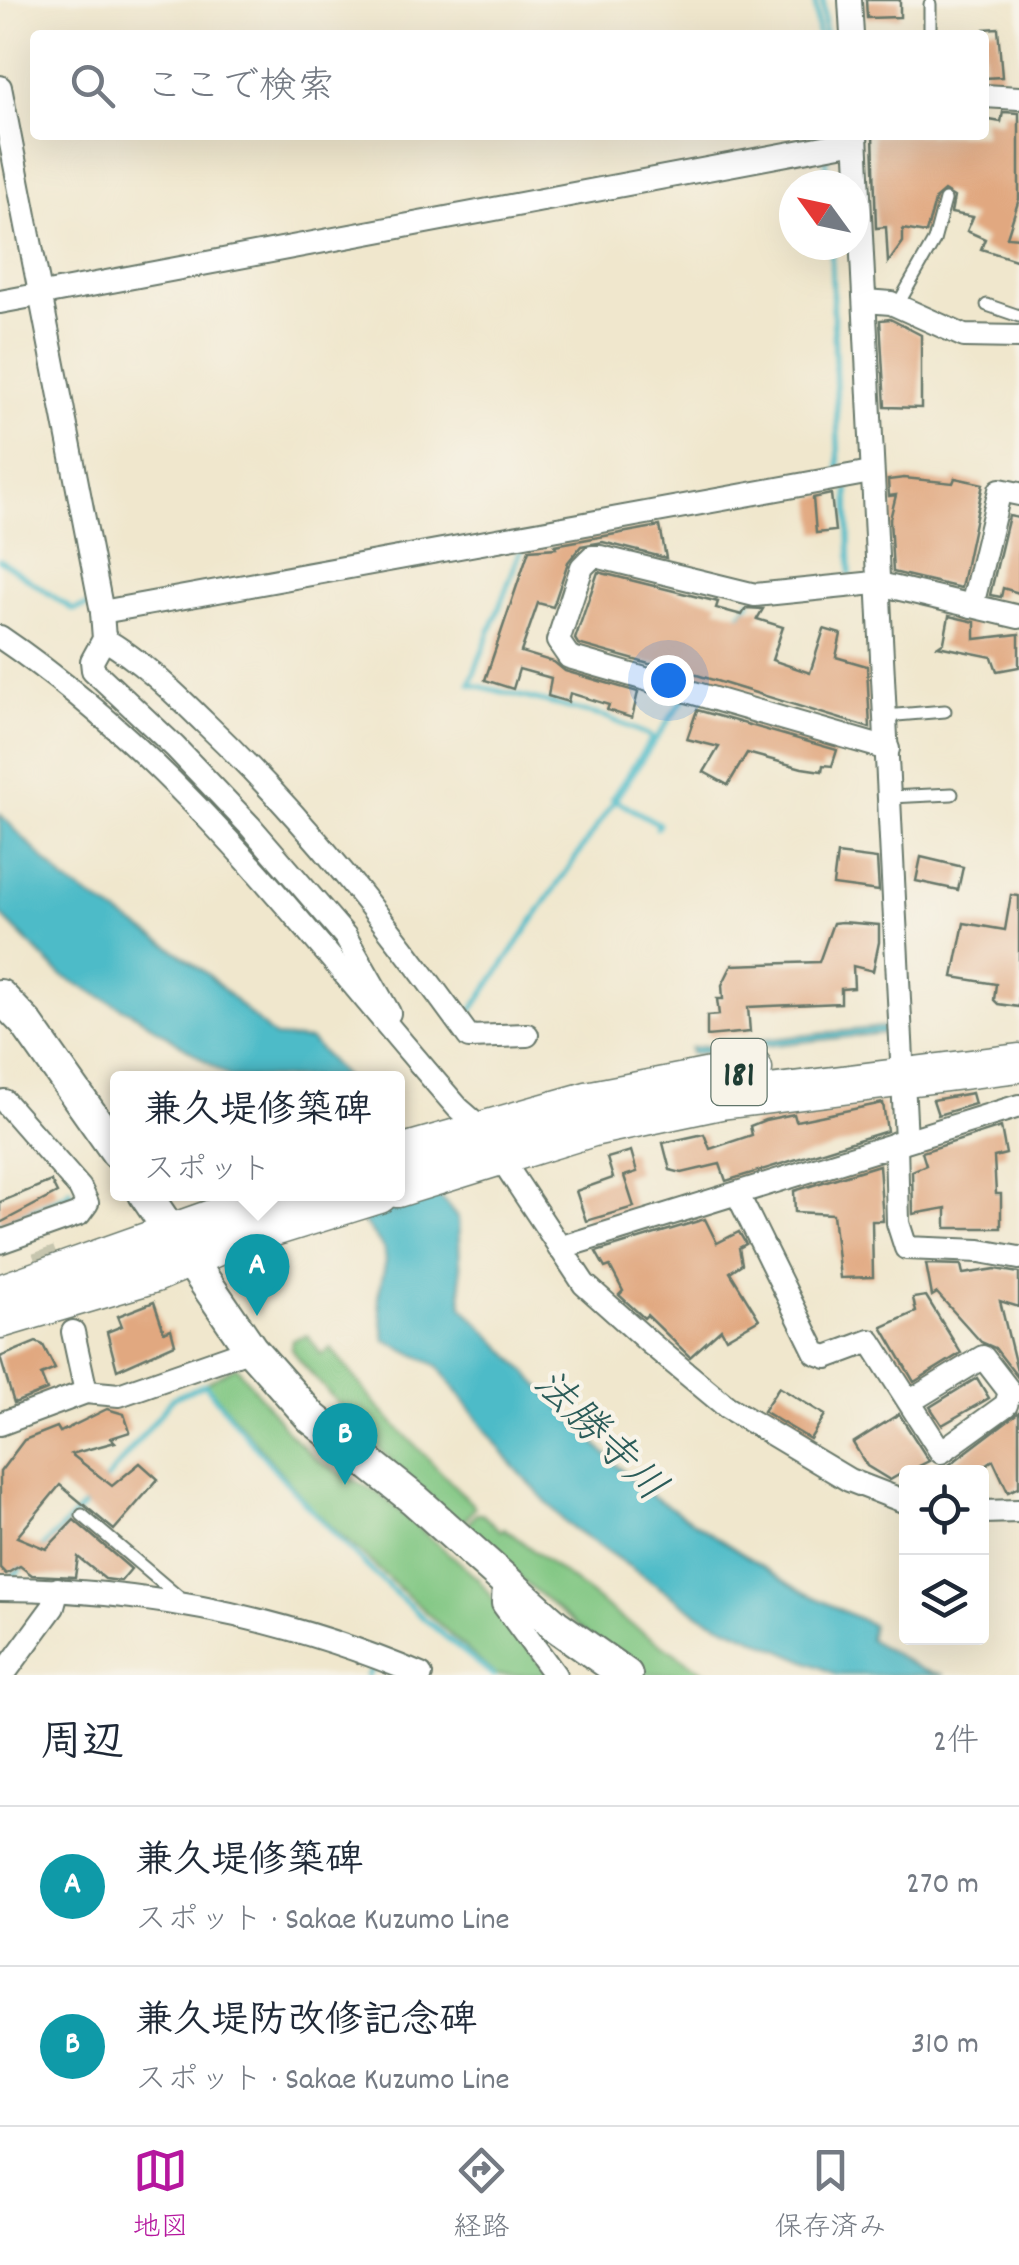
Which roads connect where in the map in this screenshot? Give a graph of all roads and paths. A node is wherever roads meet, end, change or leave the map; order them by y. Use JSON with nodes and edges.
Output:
{"nodes":[{"id":1,"x":850,"y":0,"type":"edge"},
{"id":2,"x":930,"y":4,"type":"dead end"},
{"id":3,"x":852,"y":30,"type":"edge"},
{"id":4,"x":930,"y":30,"type":"edge"},
{"id":5,"x":0,"y":88,"type":"edge"},
{"id":6,"x":989,"y":96,"type":"edge"},
{"id":7,"x":1019,"y":98,"type":"edge"},
{"id":8,"x":846,"y":140,"type":"edge"},
{"id":9,"x":856,"y":140,"type":"edge"},
{"id":10,"x":945,"y":200,"type":"dead end"},
{"id":11,"x":40,"y":294,"type":"junction"},
{"id":12,"x":865,"y":300,"type":"junction"},
{"id":13,"x":0,"y":302,"type":"edge"},
{"id":14,"x":987,"y":305,"type":"dead end"},
{"id":15,"x":897,"y":306,"type":"junction"},
{"id":16,"x":1019,"y":316,"type":"edge"},
{"id":17,"x":1019,"y":337,"type":"edge"},
{"id":18,"x":872,"y":472,"type":"junction"},
{"id":19,"x":1019,"y":494,"type":"edge"},
{"id":20,"x":875,"y":583,"type":"junction"},
{"id":21,"x":972,"y":606,"type":"junction"},
{"id":22,"x":102,"y":612,"type":"junction"},
{"id":23,"x":1019,"y":617,"type":"edge"},
{"id":24,"x":0,"y":637,"type":"edge"},
{"id":25,"x":104,"y":639,"type":"junction"},
{"id":26,"x":945,"y":710,"type":"dead end"},
{"id":27,"x":885,"y":716,"type":"junction"},
{"id":28,"x":888,"y":749,"type":"junction"},
{"id":29,"x":952,"y":794,"type":"dead end"},
{"id":30,"x":890,"y":797,"type":"junction"},
{"id":31,"x":0,"y":996,"type":"edge"},
{"id":32,"x":527,"y":1035,"type":"dead end"},
{"id":33,"x":398,"y":1039,"type":"junction"},
{"id":34,"x":1019,"y":1042,"type":"edge"},
{"id":35,"x":902,"y":1062,"type":"junction"},
{"id":36,"x":1019,"y":1063,"type":"edge"},
{"id":37,"x":1,"y":1099,"type":"edge"},
{"id":38,"x":1019,"y":1106,"type":"edge"},
{"id":39,"x":110,"y":1142,"type":"edge"},
{"id":40,"x":901,"y":1142,"type":"junction"},
{"id":41,"x":481,"y":1144,"type":"junction"},
{"id":42,"x":405,"y":1154,"type":"edge"},
{"id":43,"x":405,"y":1184,"type":"edge"},
{"id":44,"x":738,"y":1196,"type":"junction"},
{"id":45,"x":151,"y":1201,"type":"edge"},
{"id":46,"x":270,"y":1201,"type":"edge"},
{"id":47,"x":346,"y":1201,"type":"edge"},
{"id":48,"x":225,"y":1228,"type":"junction"},
{"id":49,"x":0,"y":1242,"type":"edge"},
{"id":50,"x":182,"y":1245,"type":"junction"},
{"id":51,"x":559,"y":1248,"type":"junction"},
{"id":52,"x":1019,"y":1258,"type":"edge"},
{"id":53,"x":0,"y":1294,"type":"edge"},
{"id":54,"x":0,"y":1320,"type":"edge"},
{"id":55,"x":72,"y":1332,"type":"dead end"},
{"id":56,"x":251,"y":1349,"type":"junction"},
{"id":57,"x":86,"y":1392,"type":"junction"},
{"id":58,"x":909,"y":1402,"type":"junction"},
{"id":59,"x":0,"y":1424,"type":"edge"},
{"id":60,"x":899,"y":1499,"type":"edge"},
{"id":61,"x":1019,"y":1511,"type":"edge"},
{"id":62,"x":989,"y":1512,"type":"edge"},
{"id":63,"x":82,"y":1514,"type":"dead end"},
{"id":64,"x":504,"y":1580,"type":"junction"},
{"id":65,"x":0,"y":1589,"type":"edge"},
{"id":66,"x":58,"y":1589,"type":"junction"},
{"id":67,"x":184,"y":1602,"type":"junction"},
{"id":68,"x":3,"y":1675,"type":"edge"},
{"id":69,"x":421,"y":1675,"type":"edge"},
{"id":70,"x":554,"y":1675,"type":"edge"},
{"id":71,"x":626,"y":1675,"type":"edge"}],
"edges":[{"from":1,"to":3,"type":"street"},
{"from":2,"to":4,"type":"lane"},
{"from":5,"to":11,"type":"street"},
{"from":6,"to":7,"type":"street"},
{"from":8,"to":11,"type":"street"},
{"from":9,"to":12,"type":"street"},
{"from":10,"to":15,"type":"lane"},
{"from":11,"to":13,"type":"street"},
{"from":11,"to":22,"type":"street"},
{"from":12,"to":15,"type":"street"},
{"from":12,"to":18,"type":"street"},
{"from":14,"to":16,"type":"lane"},
{"from":15,"to":17,"type":"street"},
{"from":18,"to":20,"type":"street"},
{"from":18,"to":22,"type":"street"},
{"from":19,"to":21,"type":"street"},
{"from":20,"to":21,"type":"street"},
{"from":20,"to":27,"type":"street"},
{"from":20,"to":28,"type":"street"},
{"from":21,"to":23,"type":"street"},
{"from":22,"to":25,"type":"street"},
{"from":24,"to":33,"type":"street"},
{"from":25,"to":32,"type":"street"},
{"from":25,"to":33,"type":"street"},
{"from":26,"to":27,"type":"lane"},
{"from":27,"to":28,"type":"street"},
{"from":28,"to":30,"type":"street"},
{"from":29,"to":30,"type":"lane"},
{"from":30,"to":35,"type":"street"},
{"from":31,"to":39,"type":"main road"},
{"from":33,"to":41,"type":"street"},
{"from":34,"to":35,"type":"highway","number":"181"},
{"from":35,"to":36,"type":"highway","number":"181"},
{"from":35,"to":40,"type":"street"},
{"from":35,"to":41,"type":"highway","number":"181"},
{"from":37,"to":49,"type":"street"},
{"from":38,"to":40,"type":"street"},
{"from":40,"to":44,"type":"street"},
{"from":40,"to":52,"type":"street"},
{"from":41,"to":42,"type":"highway","number":"181"},
{"from":41,"to":43,"type":"highway","number":"181"},
{"from":41,"to":51,"type":"street"},
{"from":44,"to":51,"type":"street"},
{"from":44,"to":58,"type":"street"},
{"from":45,"to":50,"type":"main road"},
{"from":46,"to":48,"type":"highway"},
{"from":47,"to":48,"type":"highway"},
{"from":48,"to":50,"type":"highway"},
{"from":50,"to":53,"type":"highway"},
{"from":50,"to":54,"type":"highway"},
{"from":50,"to":56,"type":"main road"},
{"from":51,"to":60,"type":"street"},
{"from":55,"to":57,"type":"street"},
{"from":56,"to":57,"type":"street"},
{"from":56,"to":64,"type":"main road"},
{"from":57,"to":59,"type":"street"},
{"from":58,"to":58,"type":"street"},
{"from":61,"to":62,"type":"street"},
{"from":63,"to":67,"type":"lane"},
{"from":64,"to":70,"type":"street"},
{"from":64,"to":71,"type":"main road"},
{"from":65,"to":66,"type":"street"},
{"from":66,"to":67,"type":"street"},
{"from":66,"to":68,"type":"street"},
{"from":67,"to":69,"type":"street"}]}
